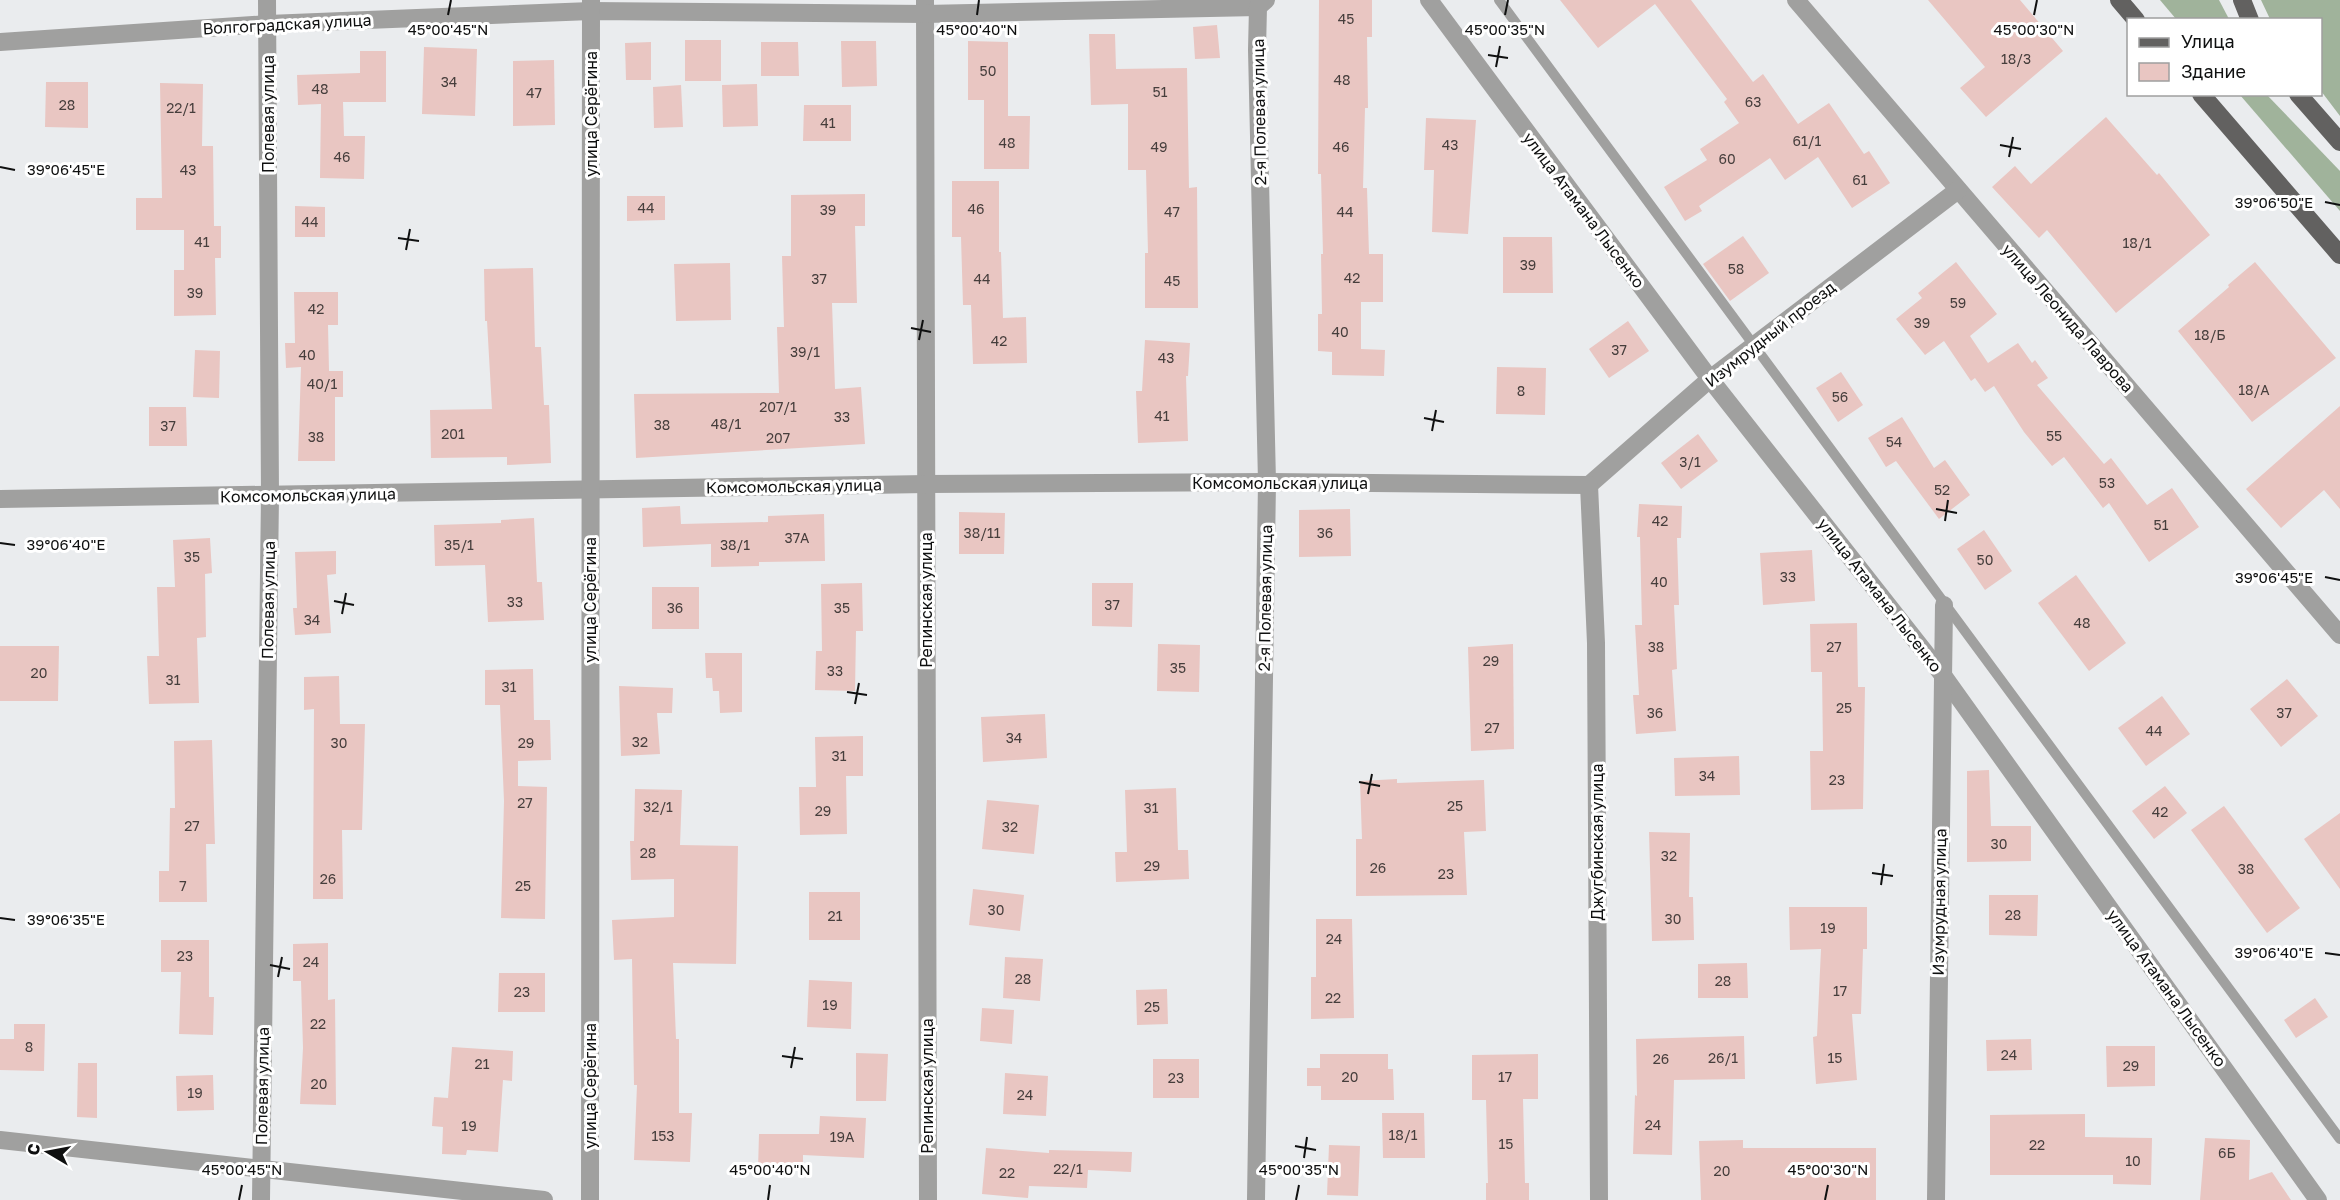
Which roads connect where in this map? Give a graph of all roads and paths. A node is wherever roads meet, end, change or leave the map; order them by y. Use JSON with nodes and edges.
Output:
{"nodes":[{"id":1,"x":267,"y":0,"type":"edge"},
{"id":2,"x":1429,"y":0,"type":"edge"},
{"id":3,"x":1499,"y":0,"type":"edge"},
{"id":4,"x":1796,"y":0,"type":"edge"},
{"id":5,"x":2119,"y":0,"type":"edge"},
{"id":6,"x":2242,"y":0,"type":"edge"},
{"id":7,"x":1262,"y":3,"type":"edge"},
{"id":8,"x":591,"y":5,"type":"edge"},
{"id":9,"x":925,"y":7,"type":"edge"},
{"id":10,"x":2134,"y":18,"type":"edge"},
{"id":11,"x":2249,"y":18,"type":"edge"},
{"id":12,"x":268,"y":24,"type":"junction"},
{"id":13,"x":0,"y":42,"type":"edge"},
{"id":14,"x":2203,"y":96,"type":"edge"},
{"id":15,"x":2300,"y":96,"type":"edge"},
{"id":16,"x":2340,"y":142,"type":"edge"},
{"id":17,"x":1958,"y":190,"type":"junction"},
{"id":18,"x":2340,"y":255,"type":"edge"},
{"id":19,"x":1753,"y":346,"type":"junction"},
{"id":20,"x":1710,"y":379,"type":"junction"},
{"id":21,"x":1267,"y":482,"type":"junction"},
{"id":22,"x":926,"y":484,"type":"junction"},
{"id":23,"x":1589,"y":485,"type":"junction"},
{"id":24,"x":589,"y":490,"type":"junction"},
{"id":25,"x":270,"y":495,"type":"junction"},
{"id":26,"x":0,"y":499,"type":"edge"},
{"id":27,"x":1944,"y":605,"type":"junction"},
{"id":28,"x":2340,"y":635,"type":"edge"},
{"id":29,"x":1942,"y":674,"type":"junction"},
{"id":30,"x":2340,"y":1139,"type":"edge"},
{"id":31,"x":0,"y":1140,"type":"edge"},
{"id":32,"x":261,"y":1169,"type":"junction"},
{"id":33,"x":261,"y":1200,"type":"edge"},
{"id":34,"x":544,"y":1200,"type":"edge"},
{"id":35,"x":590,"y":1200,"type":"edge"},
{"id":36,"x":928,"y":1200,"type":"edge"},
{"id":37,"x":1256,"y":1200,"type":"edge"},
{"id":38,"x":1599,"y":1200,"type":"edge"},
{"id":39,"x":1936,"y":1200,"type":"edge"},
{"id":40,"x":2318,"y":1200,"type":"edge"}],
"edges":[{"from":1,"to":12,"type":"street","name":"Полевая улица"},
{"from":2,"to":20,"type":"street","name":"улица Атамана Лысенко"},
{"from":3,"to":19,"type":"lane"},
{"from":4,"to":17,"type":"street","name":"улица Леонида Лаврова"},
{"from":5,"to":10,"type":"main road"},
{"from":6,"to":11,"type":"main road"},
{"from":7,"to":9,"type":"street","name":"Волгоградская улица"},
{"from":7,"to":21,"type":"street","name":"2-я Полевая улица"},
{"from":8,"to":9,"type":"street","name":"Волгоградская улица"},
{"from":8,"to":12,"type":"street","name":"Волгоградская улица"},
{"from":8,"to":24,"type":"street","name":"улица Серёгина"},
{"from":9,"to":22,"type":"street","name":"Репинская улица"},
{"from":12,"to":13,"type":"street","name":"Волгоградская улица"},
{"from":12,"to":25,"type":"street","name":"Полевая улица"},
{"from":14,"to":18,"type":"main road"},
{"from":15,"to":16,"type":"main road"},
{"from":17,"to":19,"type":"street","name":"Изумрудный проезд"},
{"from":17,"to":28,"type":"street","name":"улица Леонида Лаврова"},
{"from":19,"to":20,"type":"street","name":"Изумрудный проезд"},
{"from":19,"to":27,"type":"lane"},
{"from":20,"to":23,"type":"street","name":"Изумрудный проезд"},
{"from":20,"to":29,"type":"street","name":"улица Атамана Лысенко"},
{"from":21,"to":22,"type":"street","name":"Комсомольская улица"},
{"from":21,"to":23,"type":"street","name":"Комсомольская улица"},
{"from":21,"to":37,"type":"street","name":"2-я Полевая улица"},
{"from":22,"to":24,"type":"street","name":"Комсомольская улица"},
{"from":22,"to":36,"type":"street","name":"Репинская улица"},
{"from":23,"to":38,"type":"street","name":"Джугбинская улица"},
{"from":24,"to":25,"type":"street","name":"Комсомольская улица"},
{"from":24,"to":35,"type":"street","name":"улица Серёгина"},
{"from":25,"to":26,"type":"street","name":"Комсомольская улица"},
{"from":25,"to":32,"type":"street","name":"Полевая улица"},
{"from":27,"to":29,"type":"street","name":"Изумрудная улица"},
{"from":27,"to":30,"type":"lane"},
{"from":29,"to":39,"type":"street","name":"Изумрудная улица"},
{"from":29,"to":40,"type":"street","name":"улица Атамана Лысенко"},
{"from":31,"to":32,"type":"street"},
{"from":32,"to":33,"type":"street","name":"Полевая улица"},
{"from":32,"to":34,"type":"street"}]}
